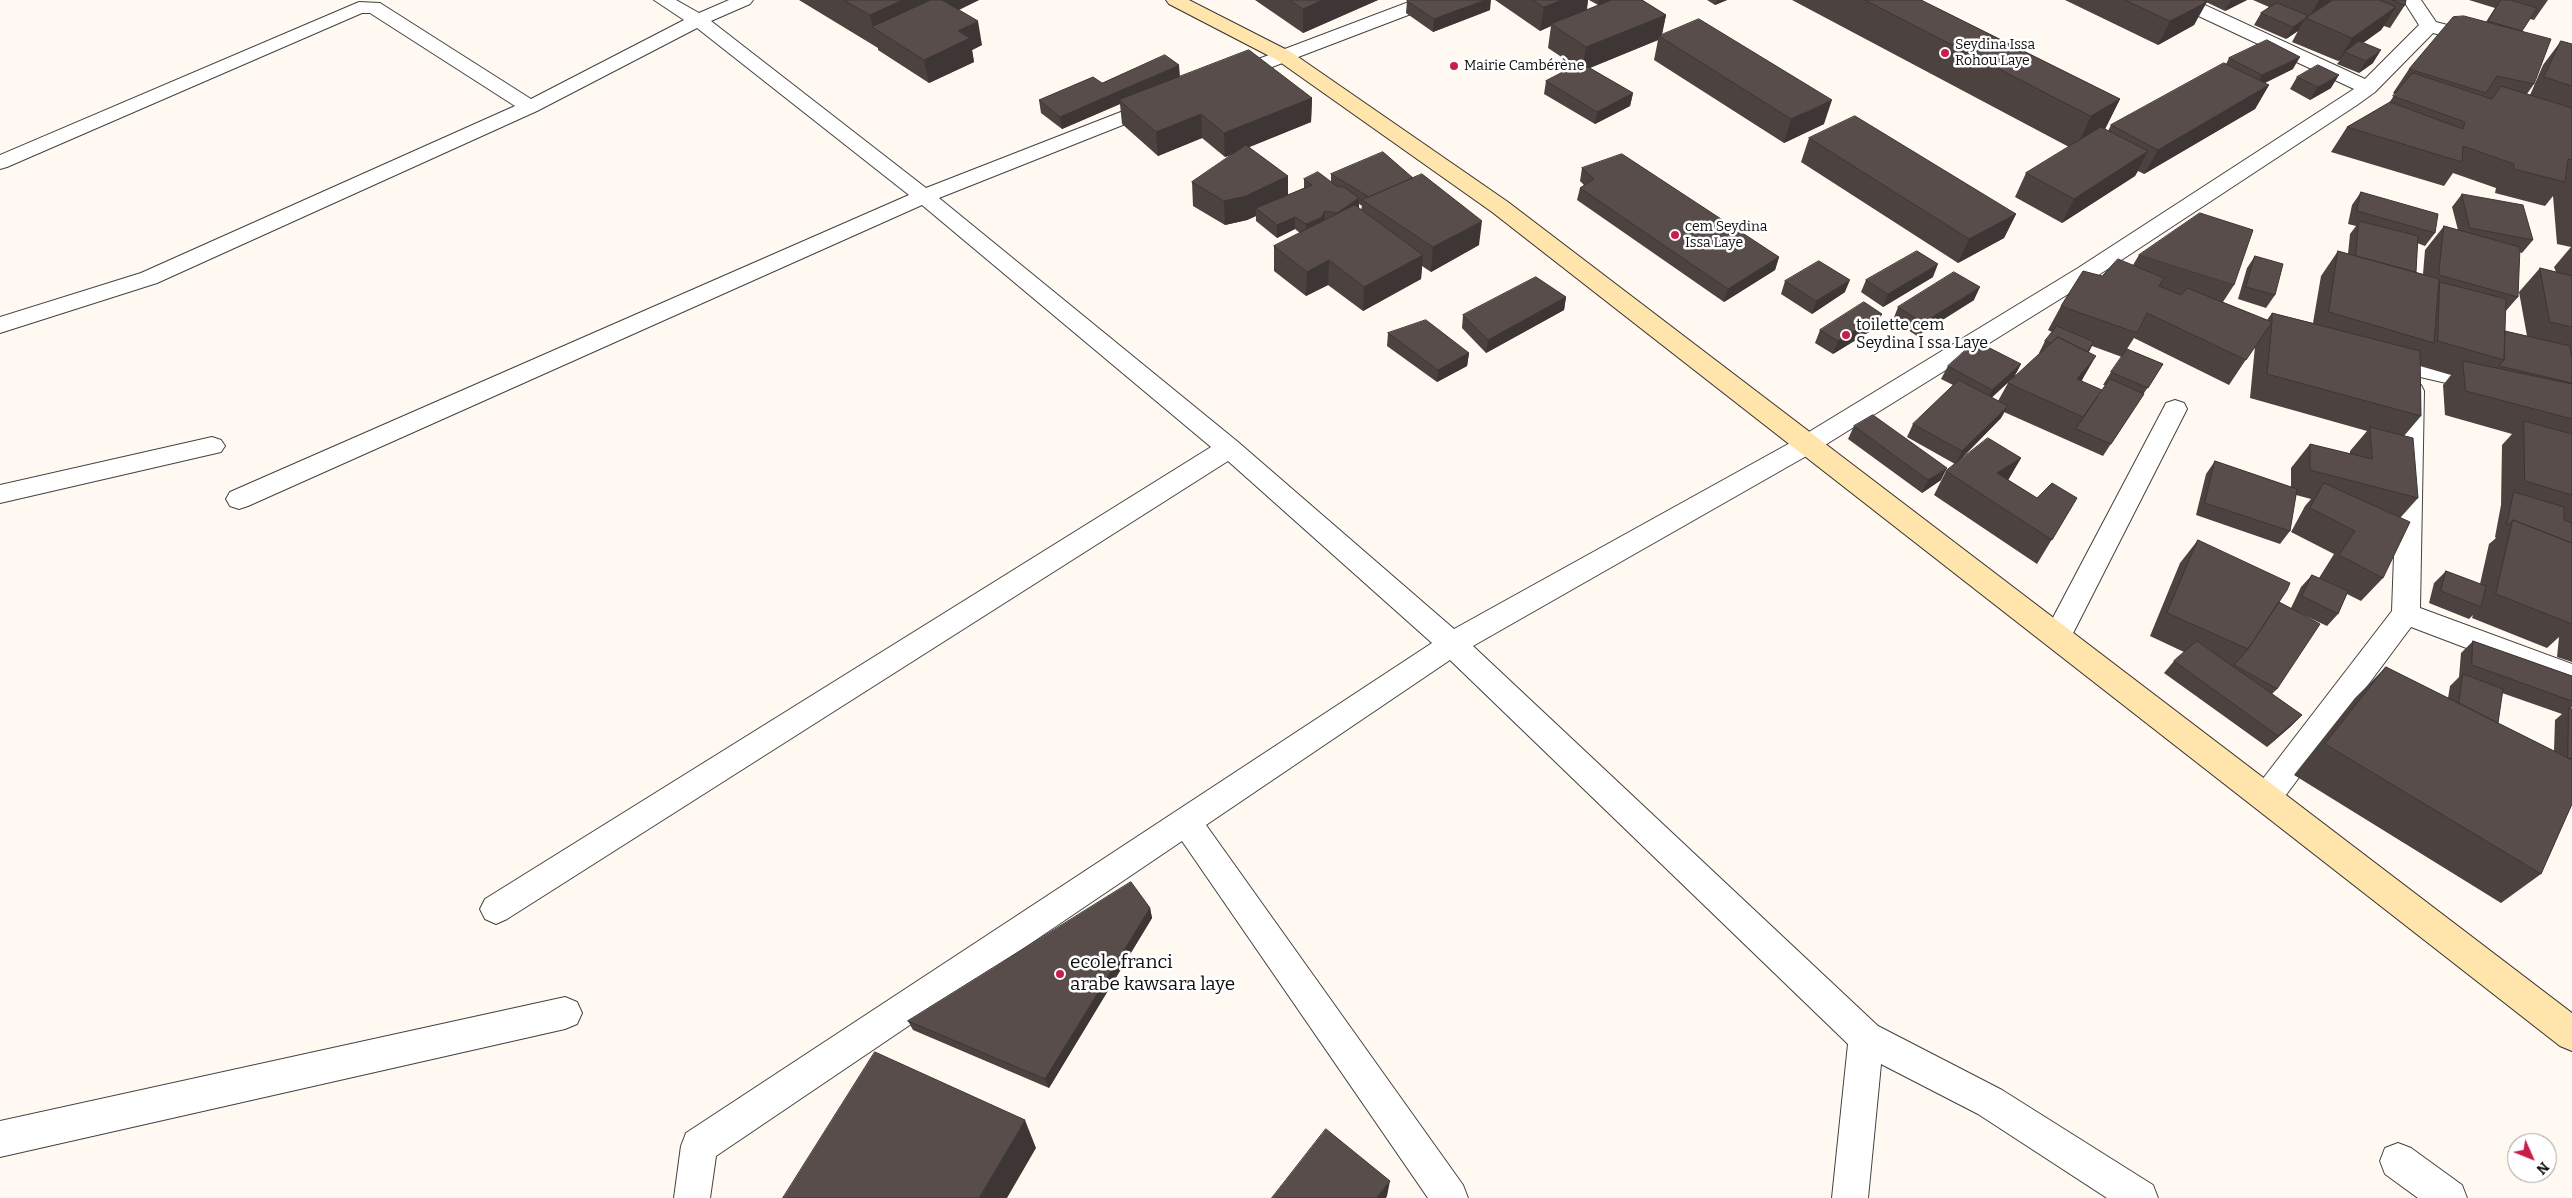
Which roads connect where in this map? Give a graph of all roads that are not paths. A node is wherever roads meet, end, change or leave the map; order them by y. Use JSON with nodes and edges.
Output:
{"nodes":[{"id":1,"x":663,"y":0,"type":"edge"},
{"id":2,"x":744,"y":0,"type":"edge"},
{"id":3,"x":1176,"y":0,"type":"edge"},
{"id":4,"x":1431,"y":0,"type":"edge"},
{"id":5,"x":2179,"y":0,"type":"edge"},
{"id":6,"x":2412,"y":0,"type":"edge"},
{"id":7,"x":698,"y":20,"type":"junction"},
{"id":8,"x":2429,"y":26,"type":"junction"},
{"id":9,"x":2468,"y":36,"type":"edge"},
{"id":10,"x":1284,"y":56,"type":"junction"},
{"id":11,"x":1210,"y":84,"type":"edge"},
{"id":12,"x":2368,"y":88,"type":"junction"},
{"id":13,"x":1173,"y":99,"type":"edge"},
{"id":14,"x":530,"y":107,"type":"junction"},
{"id":15,"x":0,"y":162,"type":"edge"},
{"id":16,"x":924,"y":196,"type":"junction"},
{"id":17,"x":2086,"y":273,"type":"junction"},
{"id":18,"x":2114,"y":281,"type":"edge"},
{"id":19,"x":0,"y":325,"type":"edge"},
{"id":20,"x":2366,"y":356,"type":"edge"},
{"id":21,"x":2412,"y":369,"type":"junction"},
{"id":22,"x":2506,"y":389,"type":"edge"},
{"id":23,"x":2175,"y":409,"type":"dead end"},
{"id":24,"x":1808,"y":444,"type":"junction"},
{"id":25,"x":212,"y":446,"type":"dead end"},
{"id":26,"x":1229,"y":448,"type":"junction"},
{"id":27,"x":0,"y":494,"type":"edge"},
{"id":28,"x":239,"y":500,"type":"dead end"},
{"id":29,"x":2406,"y":614,"type":"junction"},
{"id":30,"x":2057,"y":637,"type":"junction"},
{"id":31,"x":1452,"y":644,"type":"junction"},
{"id":32,"x":2572,"y":676,"type":"edge"},
{"id":33,"x":2266,"y":798,"type":"junction"},
{"id":34,"x":1186,"y":821,"type":"junction"},
{"id":35,"x":496,"y":909,"type":"dead end"},
{"id":36,"x":566,"y":1013,"type":"dead end"},
{"id":37,"x":2572,"y":1034,"type":"edge"},
{"id":38,"x":1866,"y":1038,"type":"junction"},
{"id":39,"x":0,"y":1139,"type":"edge"},
{"id":40,"x":2398,"y":1161,"type":"dead end"},
{"id":41,"x":692,"y":1198,"type":"edge"},
{"id":42,"x":1450,"y":1198,"type":"edge"},
{"id":43,"x":1850,"y":1198,"type":"edge"},
{"id":44,"x":2140,"y":1198,"type":"edge"},
{"id":45,"x":2449,"y":1198,"type":"edge"}],
"edges":[{"from":1,"to":7,"type":"street"},
{"from":2,"to":7,"type":"street"},
{"from":3,"to":10,"type":"main road"},
{"from":4,"to":10,"type":"street"},
{"from":5,"to":12,"type":"street"},
{"from":6,"to":8,"type":"street"},
{"from":7,"to":14,"type":"street"},
{"from":7,"to":16,"type":"street"},
{"from":8,"to":9,"type":"street"},
{"from":8,"to":12,"type":"street"},
{"from":10,"to":11,"type":"street"},
{"from":10,"to":24,"type":"main road"},
{"from":12,"to":17,"type":"street"},
{"from":13,"to":16,"type":"street"},
{"from":14,"to":15,"type":"street"},
{"from":14,"to":19,"type":"street"},
{"from":16,"to":26,"type":"street"},
{"from":16,"to":28,"type":"street"},
{"from":17,"to":18,"type":"street"},
{"from":17,"to":24,"type":"street"},
{"from":20,"to":21,"type":"street"},
{"from":21,"to":22,"type":"street"},
{"from":21,"to":29,"type":"street"},
{"from":23,"to":30,"type":"street"},
{"from":24,"to":30,"type":"main road"},
{"from":24,"to":31,"type":"street"},
{"from":25,"to":27,"type":"street"},
{"from":26,"to":31,"type":"street"},
{"from":26,"to":35,"type":"street"},
{"from":29,"to":32,"type":"street"},
{"from":29,"to":33,"type":"street"},
{"from":30,"to":33,"type":"main road"},
{"from":31,"to":34,"type":"street"},
{"from":31,"to":38,"type":"street"},
{"from":33,"to":37,"type":"main road"},
{"from":34,"to":41,"type":"street"},
{"from":34,"to":42,"type":"street"},
{"from":36,"to":39,"type":"street"},
{"from":38,"to":43,"type":"street"},
{"from":38,"to":44,"type":"street"},
{"from":40,"to":45,"type":"street"}]}
